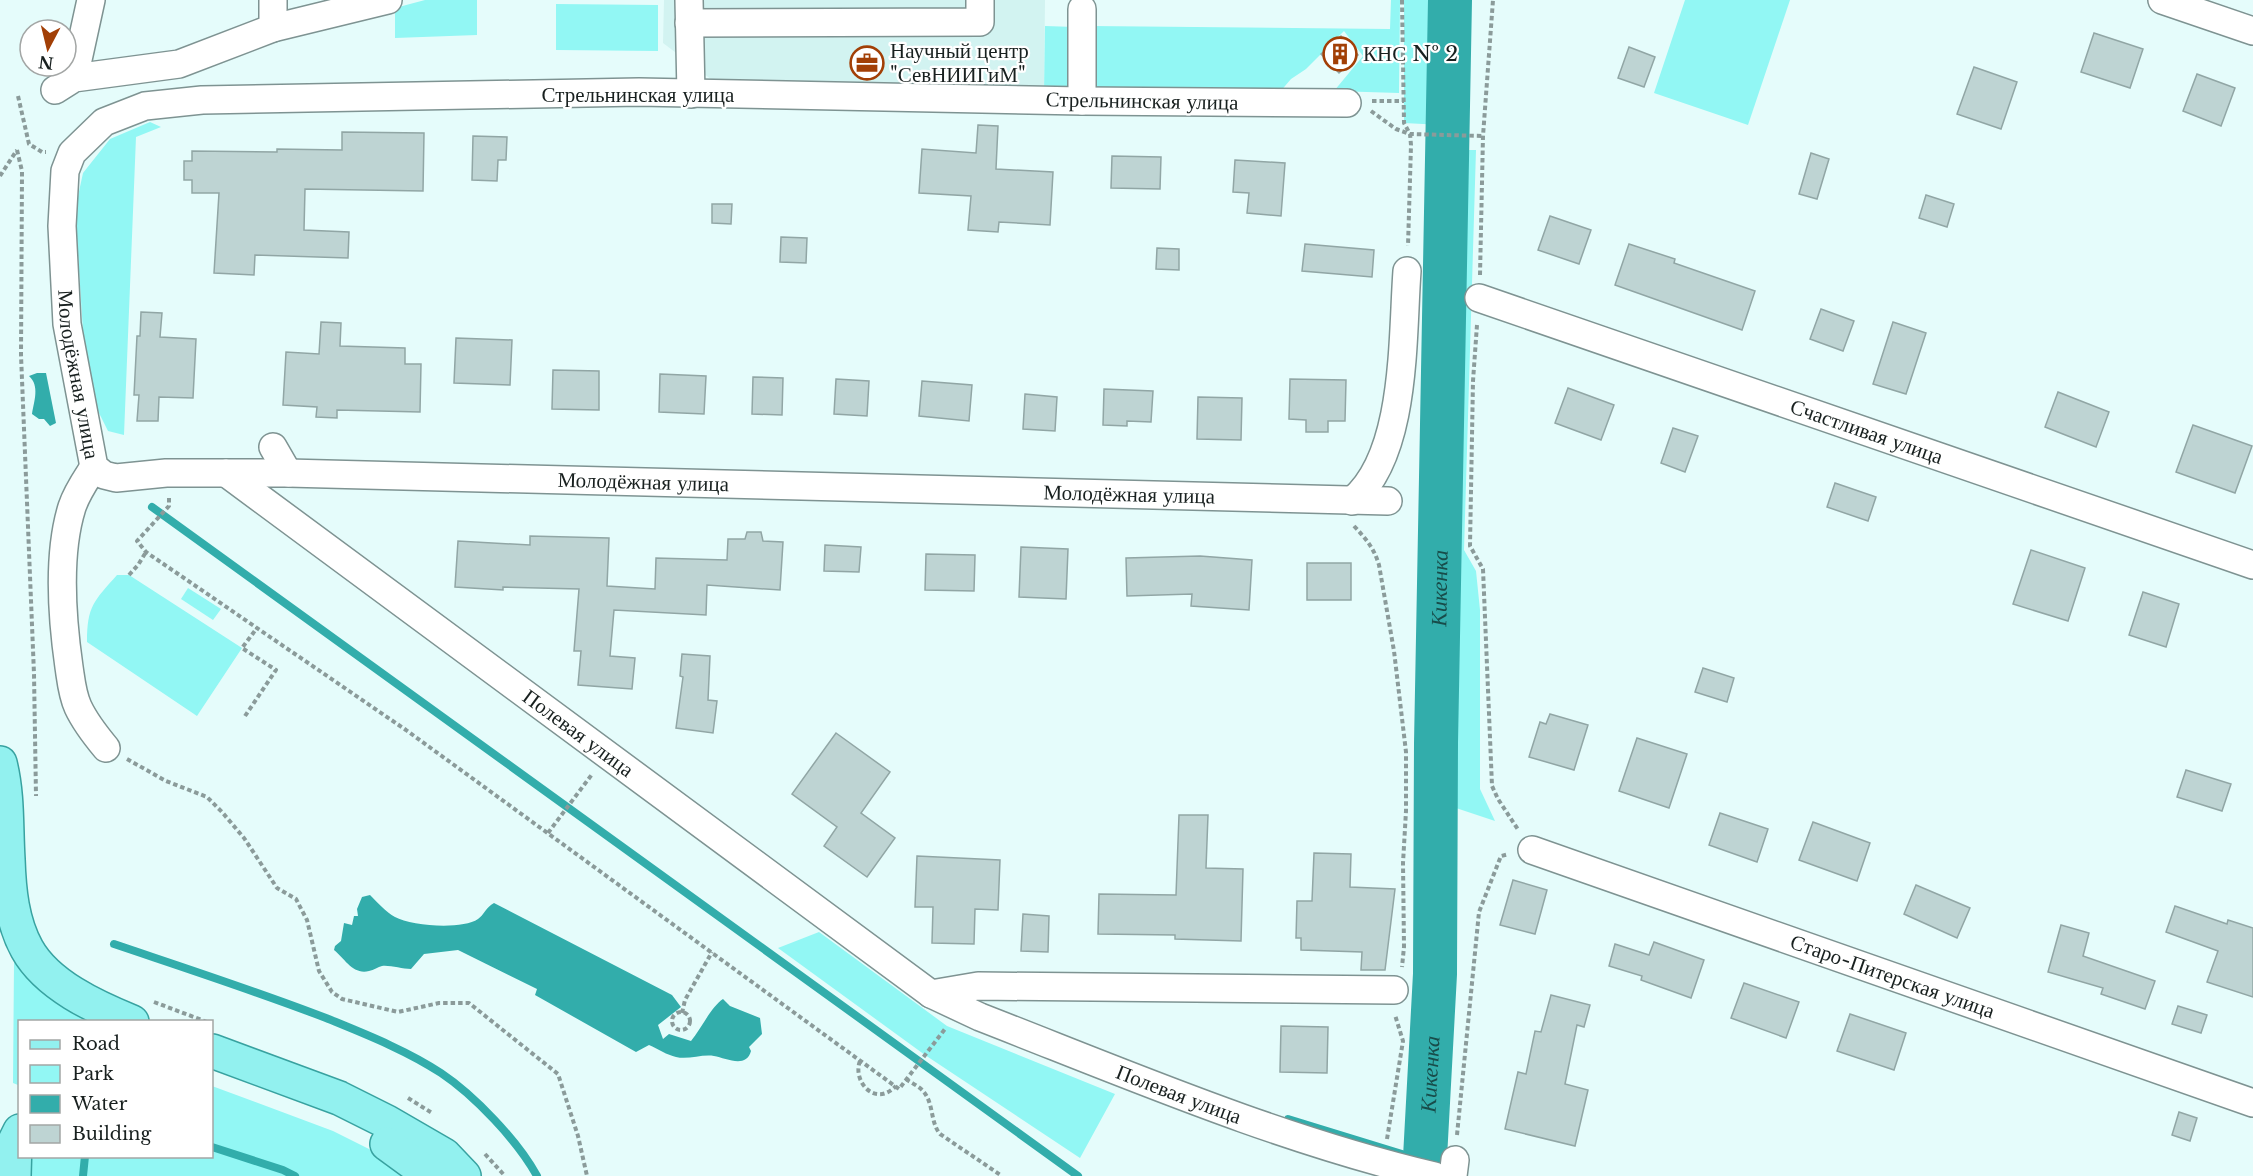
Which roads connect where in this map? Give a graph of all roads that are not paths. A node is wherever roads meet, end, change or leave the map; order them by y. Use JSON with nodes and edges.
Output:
{"nodes":[{"id":1,"x":91,"y":0,"type":"edge"},
{"id":2,"x":273,"y":0,"type":"edge"},
{"id":3,"x":388,"y":0,"type":"edge"},
{"id":4,"x":980,"y":0,"type":"edge"},
{"id":5,"x":2162,"y":0,"type":"edge"},
{"id":6,"x":1082,"y":9,"type":"dead end"},
{"id":7,"x":689,"y":11,"type":"edge"},
{"id":8,"x":273,"y":28,"type":"junction"},
{"id":9,"x":2253,"y":32,"type":"edge"},
{"id":10,"x":691,"y":94,"type":"junction"},
{"id":11,"x":1082,"y":101,"type":"junction"},
{"id":12,"x":1352,"y":102,"type":"road end"},
{"id":13,"x":1407,"y":271,"type":"road end"},
{"id":14,"x":65,"y":278,"type":"joint"},
{"id":15,"x":1479,"y":298,"type":"road end"},
{"id":16,"x":273,"y":447,"type":"dead end"},
{"id":17,"x":94,"y":467,"type":"junction"},
{"id":18,"x":226,"y":473,"type":"junction"},
{"id":19,"x":288,"y":473,"type":"junction"},
{"id":20,"x":1352,"y":501,"type":"junction"},
{"id":21,"x":1388,"y":501,"type":"dead end"},
{"id":22,"x":2253,"y":565,"type":"edge"},
{"id":23,"x":106,"y":748,"type":"road end"},
{"id":24,"x":0,"y":763,"type":"edge"},
{"id":25,"x":1522,"y":846,"type":"road end"},
{"id":26,"x":1394,"y":990,"type":"road end"},
{"id":27,"x":931,"y":994,"type":"junction"},
{"id":28,"x":128,"y":1020,"type":"edge"},
{"id":29,"x":213,"y":1052,"type":"edge"},
{"id":30,"x":213,"y":1070,"type":"edge"},
{"id":31,"x":2253,"y":1103,"type":"edge"},
{"id":32,"x":18,"y":1135,"type":"edge"},
{"id":33,"x":14,"y":1176,"type":"edge"},
{"id":34,"x":431,"y":1176,"type":"edge"},
{"id":35,"x":464,"y":1176,"type":"edge"},
{"id":36,"x":1434,"y":1176,"type":"edge"}],
"edges":[{"from":1,"to":8,"type":"street"},
{"from":2,"to":8,"type":"street"},
{"from":3,"to":8,"type":"street"},
{"from":4,"to":7,"type":"street"},
{"from":5,"to":9,"type":"street"},
{"from":6,"to":11,"type":"street"},
{"from":7,"to":10,"type":"street"},
{"from":10,"to":11,"type":"street","name":"Стрельнинская улица"},
{"from":10,"to":14,"type":"street","name":"Стрельнинская улица"},
{"from":11,"to":12,"type":"street","name":"Стрельнинская улица"},
{"from":13,"to":20,"type":"street"},
{"from":14,"to":17,"type":"street","name":"Молодёжная улица"},
{"from":15,"to":22,"type":"street","name":"Счастливая улица"},
{"from":16,"to":19,"type":"street"},
{"from":17,"to":18,"type":"street","name":"Молодёжная улица"},
{"from":17,"to":23,"type":"street"},
{"from":18,"to":19,"type":"street","name":"Молодёжная улица"},
{"from":18,"to":27,"type":"street","name":"Полевая улица"},
{"from":19,"to":20,"type":"street","name":"Молодёжная улица"},
{"from":20,"to":21,"type":"street","name":"Молодёжная улица"},
{"from":24,"to":28,"type":"main road"},
{"from":25,"to":31,"type":"street","name":"Старо-Питерская улица"},
{"from":26,"to":27,"type":"street"},
{"from":27,"to":36,"type":"street","name":"Полевая улица"},
{"from":29,"to":35,"type":"main road"},
{"from":30,"to":34,"type":"main road"},
{"from":32,"to":33,"type":"main road"}]}
